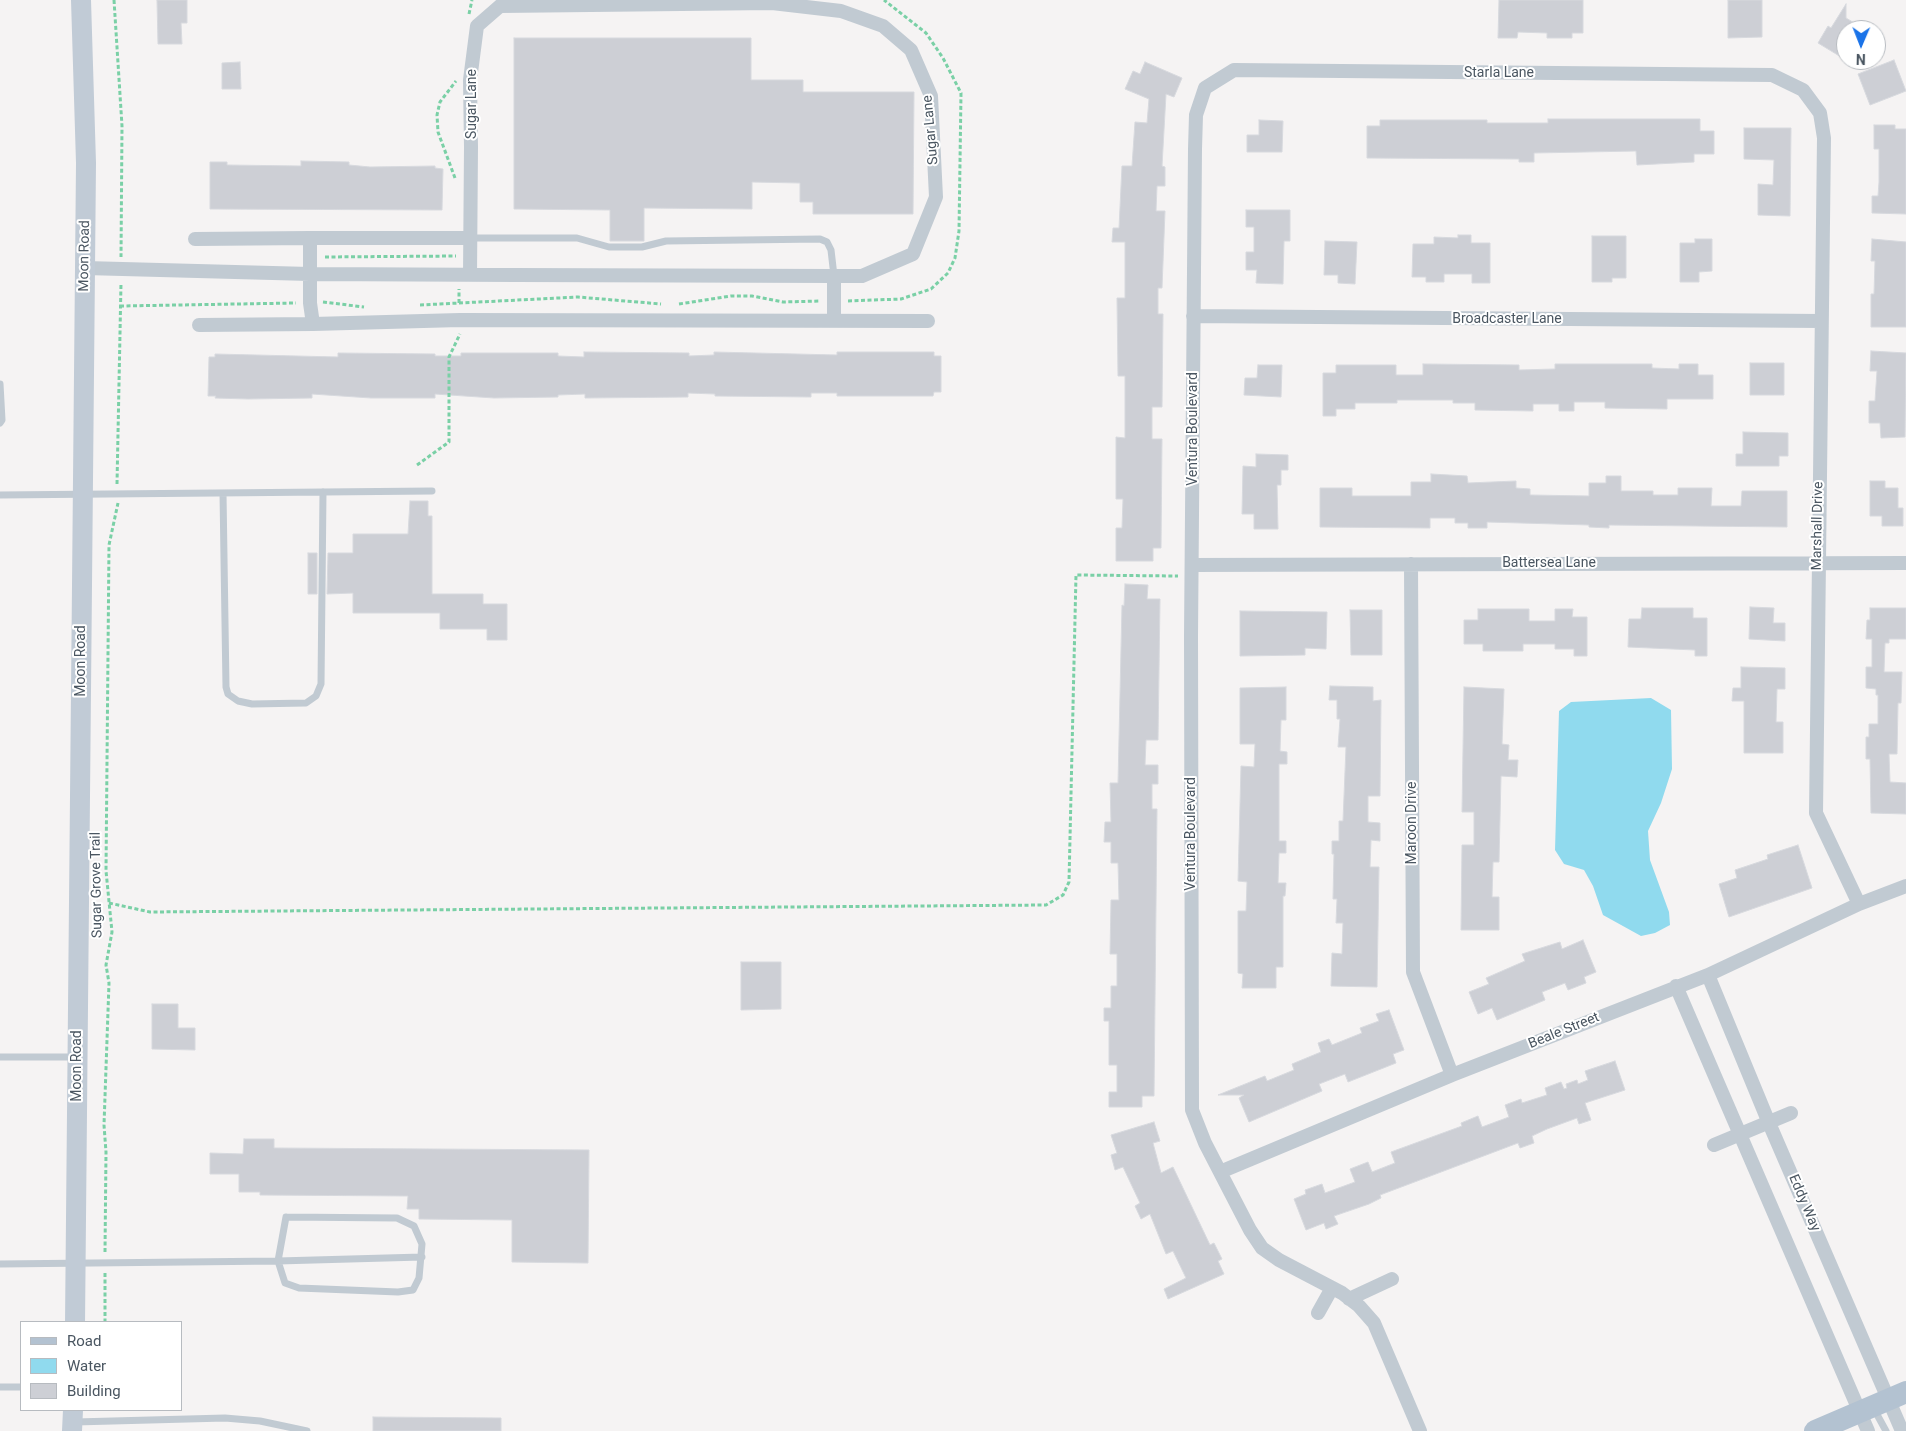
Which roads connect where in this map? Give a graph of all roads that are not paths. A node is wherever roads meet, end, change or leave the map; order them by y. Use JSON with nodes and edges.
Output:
{"nodes":[{"id":1,"x":81,"y":0,"type":"edge"},
{"id":2,"x":1824,"y":138,"type":"joint"},
{"id":3,"x":1195,"y":149,"type":"joint"},
{"id":4,"x":310,"y":238,"type":"junction"},
{"id":5,"x":471,"y":238,"type":"junction"},
{"id":6,"x":195,"y":239,"type":"dead end"},
{"id":7,"x":85,"y":268,"type":"junction"},
{"id":8,"x":310,"y":274,"type":"junction"},
{"id":9,"x":470,"y":275,"type":"junction"},
{"id":10,"x":834,"y":276,"type":"junction"},
{"id":11,"x":1193,"y":316,"type":"junction"},
{"id":12,"x":834,"y":321,"type":"junction"},
{"id":13,"x":928,"y":321,"type":"dead end"},
{"id":14,"x":1821,"y":321,"type":"junction"},
{"id":15,"x":313,"y":324,"type":"junction"},
{"id":16,"x":199,"y":325,"type":"dead end"},
{"id":17,"x":0,"y":384,"type":"edge"},
{"id":18,"x":0,"y":423,"type":"edge"},
{"id":19,"x":432,"y":491,"type":"dead end"},
{"id":20,"x":323,"y":492,"type":"junction"},
{"id":21,"x":223,"y":493,"type":"junction"},
{"id":22,"x":0,"y":495,"type":"edge"},
{"id":23,"x":82,"y":495,"type":"junction"},
{"id":24,"x":1817,"y":562,"type":"junction"},
{"id":25,"x":1906,"y":563,"type":"edge"},
{"id":26,"x":1411,"y":564,"type":"junction"},
{"id":27,"x":1192,"y":570,"type":"junction"},
{"id":28,"x":1906,"y":886,"type":"edge"},
{"id":29,"x":1859,"y":904,"type":"junction"},
{"id":30,"x":1708,"y":975,"type":"junction"},
{"id":31,"x":1676,"y":986,"type":"junction"},
{"id":32,"x":0,"y":1057,"type":"edge"},
{"id":33,"x":78,"y":1057,"type":"junction"},
{"id":34,"x":1452,"y":1075,"type":"junction"},
{"id":35,"x":1790,"y":1113,"type":"dead end"},
{"id":36,"x":1769,"y":1123,"type":"junction"},
{"id":37,"x":1739,"y":1133,"type":"junction"},
{"id":38,"x":1714,"y":1145,"type":"dead end"},
{"id":39,"x":1220,"y":1172,"type":"junction"},
{"id":40,"x":422,"y":1257,"type":"junction"},
{"id":41,"x":278,"y":1261,"type":"junction"},
{"id":42,"x":76,"y":1263,"type":"junction"},
{"id":43,"x":0,"y":1264,"type":"edge"},
{"id":44,"x":1392,"y":1279,"type":"dead end"},
{"id":45,"x":1332,"y":1288,"type":"junction"},
{"id":46,"x":1349,"y":1299,"type":"junction"},
{"id":47,"x":1318,"y":1313,"type":"dead end"},
{"id":48,"x":75,"y":1321,"type":"edge"},
{"id":49,"x":0,"y":1387,"type":"edge"},
{"id":50,"x":20,"y":1387,"type":"edge"},
{"id":51,"x":1879,"y":1408,"type":"edge"},
{"id":52,"x":72,"y":1421,"type":"edge"},
{"id":53,"x":307,"y":1431,"type":"edge"},
{"id":54,"x":1420,"y":1431,"type":"edge"},
{"id":55,"x":1814,"y":1431,"type":"edge"},
{"id":56,"x":1886,"y":1431,"type":"edge"},
{"id":57,"x":1902,"y":1431,"type":"edge"}],
"edges":[{"from":1,"to":7,"type":"street","name":"Moon Road"},
{"from":2,"to":3,"type":"street","name":"Starla Lane"},
{"from":2,"to":14,"type":"street","name":"Marshall Drive"},
{"from":3,"to":11,"type":"street","name":"Ventura Boulevard"},
{"from":4,"to":5,"type":"street"},
{"from":4,"to":6,"type":"street"},
{"from":4,"to":8,"type":"street"},
{"from":5,"to":9,"type":"street","name":"Sugar Lane"},
{"from":5,"to":10,"type":"lane"},
{"from":5,"to":10,"type":"street","name":"Sugar Lane"},
{"from":7,"to":8,"type":"street","name":"Sugar Lane"},
{"from":7,"to":23,"type":"street","name":"Moon Road"},
{"from":8,"to":9,"type":"street","name":"Sugar Lane"},
{"from":8,"to":15,"type":"street"},
{"from":9,"to":10,"type":"street","name":"Sugar Lane"},
{"from":10,"to":12,"type":"street"},
{"from":11,"to":14,"type":"street","name":"Broadcaster Lane"},
{"from":11,"to":27,"type":"street","name":"Ventura Boulevard"},
{"from":12,"to":13,"type":"street"},
{"from":12,"to":15,"type":"street"},
{"from":14,"to":24,"type":"street","name":"Marshall Drive"},
{"from":15,"to":16,"type":"street"},
{"from":17,"to":18,"type":"lane"},
{"from":19,"to":20,"type":"lane"},
{"from":20,"to":21,"type":"lane"},
{"from":20,"to":21,"type":"lane"},
{"from":21,"to":23,"type":"lane"},
{"from":22,"to":23,"type":"lane"},
{"from":23,"to":33,"type":"street","name":"Moon Road"},
{"from":24,"to":25,"type":"street","name":"Battersea Lane"},
{"from":24,"to":26,"type":"street","name":"Battersea Lane"},
{"from":24,"to":29,"type":"street","name":"Marshall Drive"},
{"from":26,"to":27,"type":"street","name":"Battersea Lane"},
{"from":26,"to":34,"type":"street","name":"Maroon Drive"},
{"from":27,"to":39,"type":"street","name":"Ventura Boulevard"},
{"from":28,"to":29,"type":"street","name":"Beale Street"},
{"from":29,"to":30,"type":"street","name":"Beale Street"},
{"from":30,"to":31,"type":"street","name":"Beale Street"},
{"from":30,"to":36,"type":"street","name":"Eddy Way"},
{"from":31,"to":34,"type":"street","name":"Beale Street"},
{"from":31,"to":37,"type":"street","name":"Eddy Way"},
{"from":32,"to":33,"type":"lane"},
{"from":33,"to":42,"type":"street","name":"Moon Road"},
{"from":34,"to":39,"type":"street","name":"Beale Street"},
{"from":35,"to":36,"type":"street"},
{"from":36,"to":37,"type":"street"},
{"from":36,"to":51,"type":"street","name":"Eddy Way"},
{"from":37,"to":38,"type":"street"},
{"from":37,"to":51,"type":"street","name":"Eddy Way"},
{"from":39,"to":45,"type":"street","name":"Ventura Boulevard"},
{"from":40,"to":41,"type":"lane"},
{"from":40,"to":41,"type":"lane"},
{"from":40,"to":41,"type":"lane"},
{"from":41,"to":42,"type":"lane"},
{"from":42,"to":43,"type":"lane"},
{"from":42,"to":48,"type":"street","name":"Moon Road"},
{"from":44,"to":46,"type":"street"},
{"from":45,"to":46,"type":"street","name":"Ventura Boulevard"},
{"from":45,"to":47,"type":"street"},
{"from":46,"to":54,"type":"street","name":"Ventura Boulevard"},
{"from":49,"to":50,"type":"lane"},
{"from":51,"to":55,"type":"main road"},
{"from":51,"to":56,"type":"lane"},
{"from":51,"to":57,"type":"street","name":"Eddy Way"},
{"from":52,"to":53,"type":"lane"}]}
